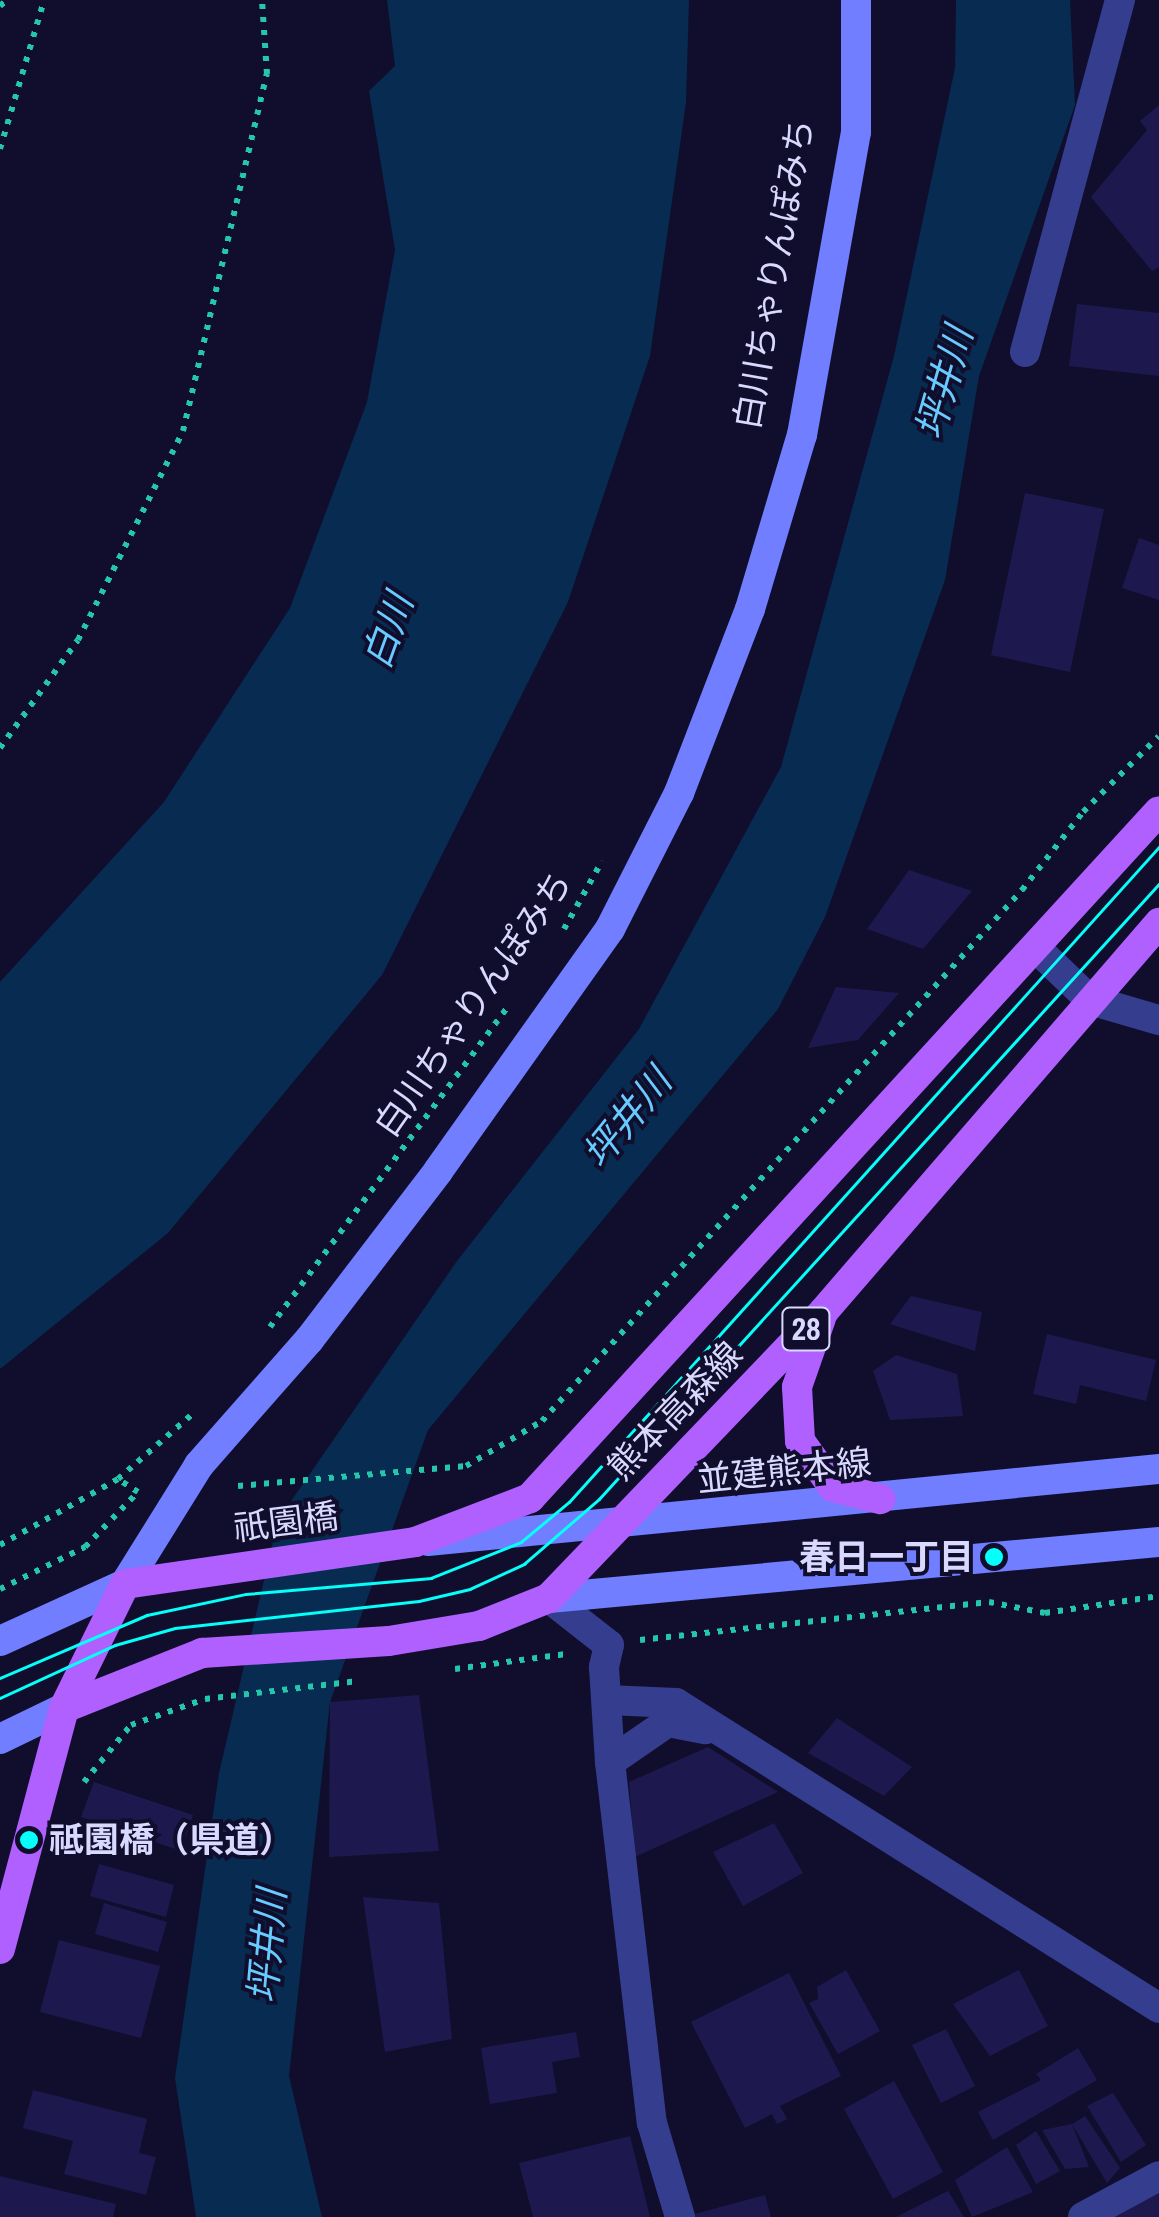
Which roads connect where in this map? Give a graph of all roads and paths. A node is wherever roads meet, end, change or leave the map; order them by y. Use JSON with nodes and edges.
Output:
{"nodes":[{"id":1,"x":7,"y":0,"type":"edge"},
{"id":2,"x":44,"y":0,"type":"edge"},
{"id":3,"x":262,"y":0,"type":"edge"},
{"id":4,"x":856,"y":0,"type":"edge"},
{"id":5,"x":1120,"y":0,"type":"edge"},
{"id":6,"x":0,"y":6,"type":"edge"},
{"id":7,"x":0,"y":149,"type":"edge"},
{"id":8,"x":1025,"y":352,"type":"dead end"},
{"id":9,"x":1159,"y":736,"type":"edge"},
{"id":10,"x":0,"y":748,"type":"edge"},
{"id":11,"x":1159,"y":811,"type":"edge"},
{"id":12,"x":612,"y":843,"type":"dead end"},
{"id":13,"x":1159,"y":922,"type":"edge"},
{"id":14,"x":557,"y":941,"type":"dead end"},
{"id":15,"x":1037,"y":949,"type":"junction"},
{"id":16,"x":523,"y":987,"type":"dead end"},
{"id":17,"x":1090,"y":1000,"type":"junction"},
{"id":18,"x":1159,"y":1020,"type":"edge"},
{"id":19,"x":824,"y":1311,"type":"junction"},
{"id":20,"x":262,"y":1339,"type":"dead end"},
{"id":21,"x":200,"y":1408,"type":"dead end"},
{"id":22,"x":1159,"y":1468,"type":"edge"},
{"id":23,"x":118,"y":1479,"type":"junction"},
{"id":24,"x":238,"y":1486,"type":"dead end"},
{"id":25,"x":880,"y":1499,"type":"junction"},
{"id":26,"x":616,"y":1525,"type":"junction"},
{"id":27,"x":1159,"y":1542,"type":"edge"},
{"id":28,"x":406,"y":1544,"type":"junction"},
{"id":29,"x":0,"y":1545,"type":"edge"},
{"id":30,"x":125,"y":1584,"type":"junction"},
{"id":31,"x":0,"y":1589,"type":"edge"},
{"id":32,"x":1159,"y":1596,"type":"edge"},
{"id":33,"x":549,"y":1598,"type":"junction"},
{"id":34,"x":0,"y":1641,"type":"edge"},
{"id":35,"x":632,"y":1641,"type":"dead end"},
{"id":36,"x":584,"y":1651,"type":"dead end"},
{"id":37,"x":448,"y":1670,"type":"dead end"},
{"id":38,"x":372,"y":1680,"type":"dead end"},
{"id":39,"x":607,"y":1700,"type":"junction"},
{"id":40,"x":64,"y":1708,"type":"junction"},
{"id":41,"x":718,"y":1731,"type":"junction"},
{"id":42,"x":0,"y":1739,"type":"edge"},
{"id":43,"x":610,"y":1762,"type":"junction"},
{"id":44,"x":81,"y":1790,"type":"dead end"},
{"id":45,"x":0,"y":1949,"type":"edge"},
{"id":46,"x":1159,"y":2008,"type":"edge"},
{"id":47,"x":1159,"y":2176,"type":"edge"},
{"id":48,"x":680,"y":2217,"type":"edge"},
{"id":49,"x":1083,"y":2217,"type":"edge"}],
"edges":[{"from":1,"to":6,"type":"path"},
{"from":2,"to":7,"type":"path"},
{"from":3,"to":10,"type":"path"},
{"from":4,"to":30,"type":"street"},
{"from":5,"to":8,"type":"street"},
{"from":9,"to":24,"type":"path"},
{"from":11,"to":15,"type":"main road","name":"熊本高森線","number":"28"},
{"from":12,"to":14,"type":"path","name":"白川ちゃりんぽみち"},
{"from":13,"to":17,"type":"main road","name":"熊本高森線","number":"28"},
{"from":15,"to":17,"type":"street"},
{"from":15,"to":28,"type":"main road","name":"熊本高森線","number":"28"},
{"from":16,"to":20,"type":"path","name":"白川ちゃりんぽみち"},
{"from":17,"to":18,"type":"street"},
{"from":17,"to":19,"type":"main road","name":"熊本高森線","number":"28"},
{"from":19,"to":25,"type":"main road"},
{"from":19,"to":26,"type":"main road","name":"熊本高森線","number":"28"},
{"from":21,"to":23,"type":"path"},
{"from":22,"to":25,"type":"street","name":"並建熊本線"},
{"from":23,"to":29,"type":"path"},
{"from":23,"to":31,"type":"path"},
{"from":25,"to":26,"type":"street","name":"並建熊本線"},
{"from":26,"to":28,"type":"street","name":"並建熊本線"},
{"from":26,"to":33,"type":"main road","name":"熊本高森線","number":"28"},
{"from":27,"to":33,"type":"street"},
{"from":28,"to":30,"type":"main road","name":"祇園橋","number":"28"},
{"from":30,"to":34,"type":"street"},
{"from":30,"to":40,"type":"main road"},
{"from":32,"to":35,"type":"path"},
{"from":33,"to":39,"type":"street"},
{"from":33,"to":40,"type":"main road","name":"熊本高森線","number":"28"},
{"from":36,"to":37,"type":"path"},
{"from":38,"to":44,"type":"path"},
{"from":39,"to":41,"type":"street"},
{"from":39,"to":43,"type":"street"},
{"from":40,"to":42,"type":"street"},
{"from":40,"to":45,"type":"main road"},
{"from":41,"to":43,"type":"street"},
{"from":41,"to":46,"type":"street"},
{"from":43,"to":48,"type":"street"},
{"from":47,"to":49,"type":"street"}]}
